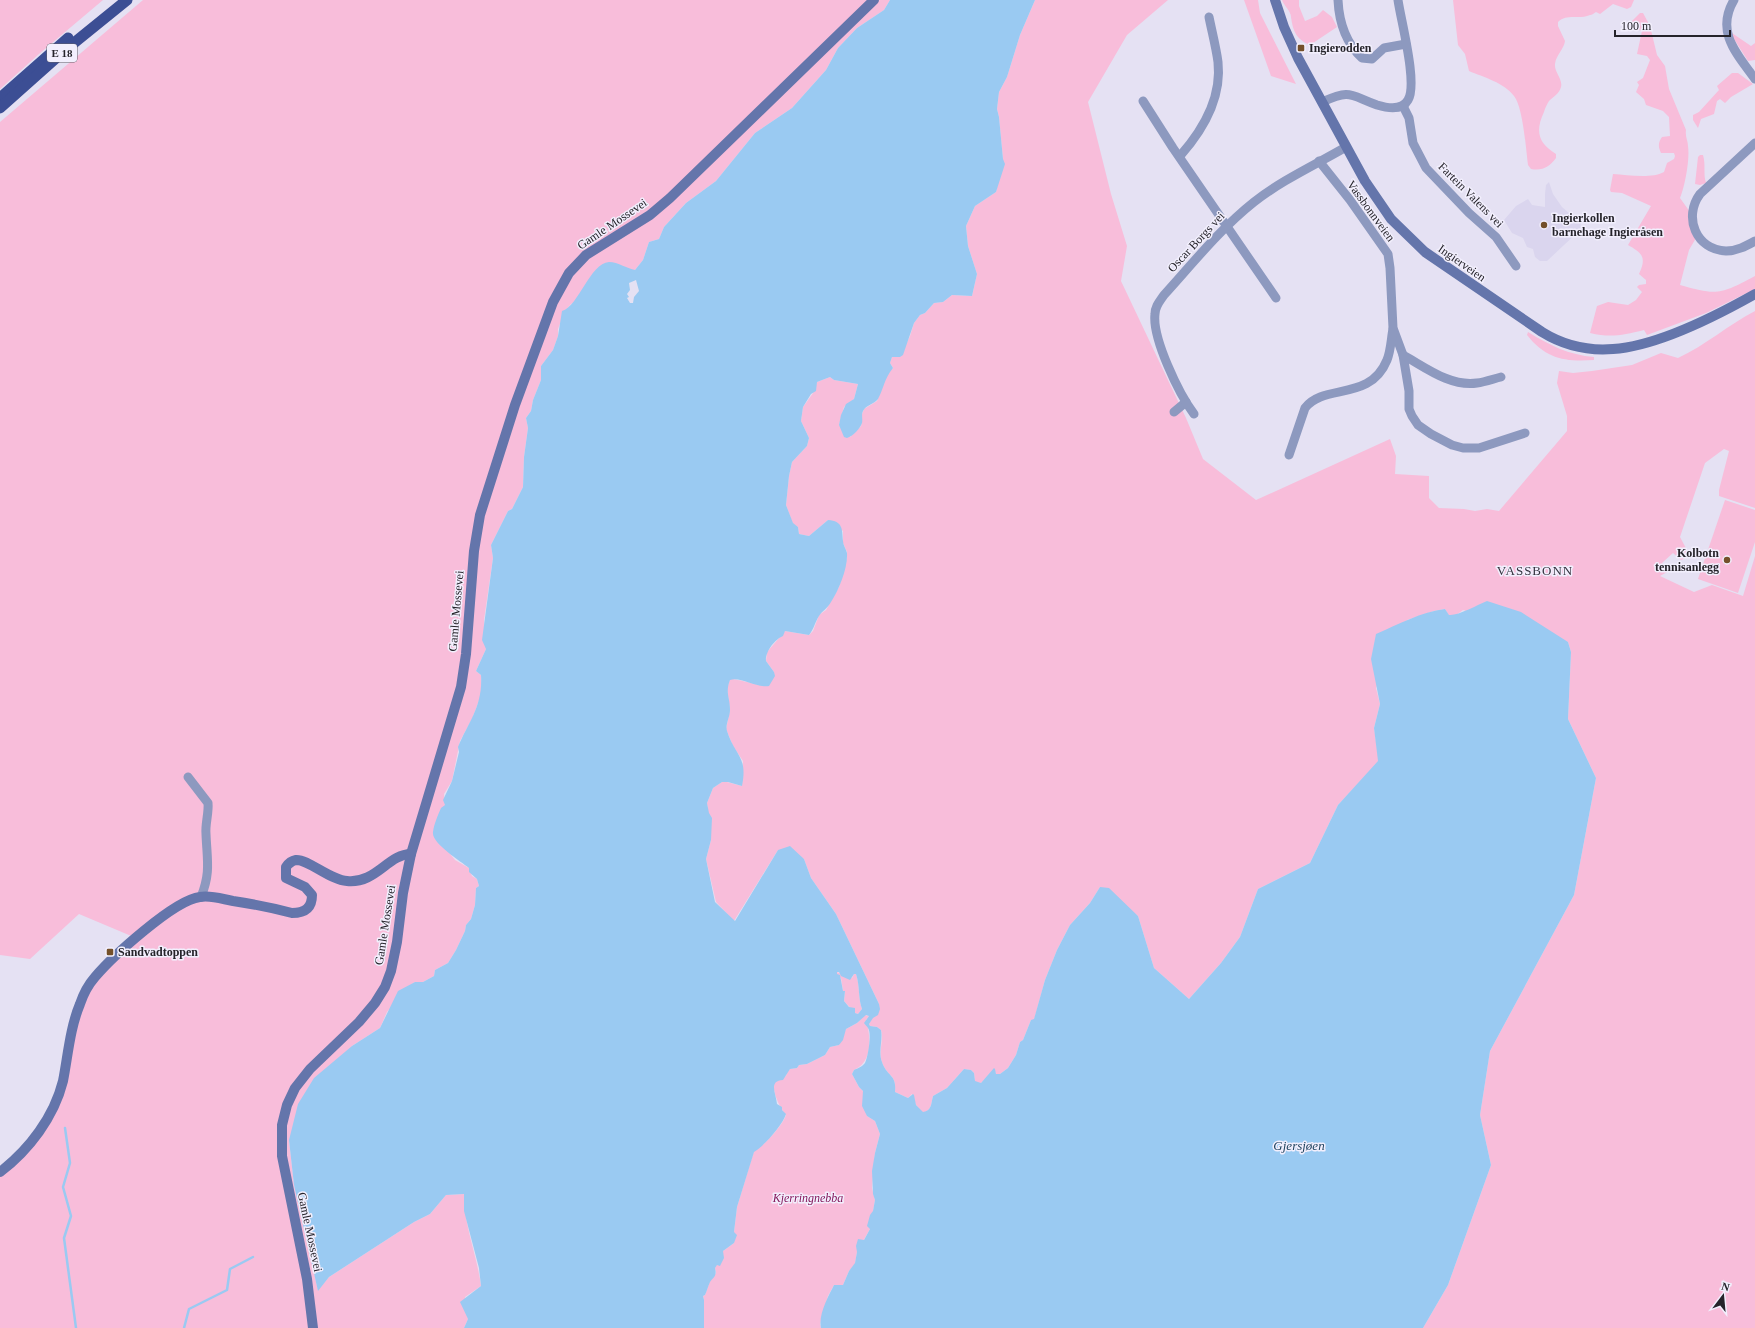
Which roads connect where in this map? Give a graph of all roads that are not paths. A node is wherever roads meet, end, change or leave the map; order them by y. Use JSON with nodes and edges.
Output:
{"nodes":[{"id":1,"x":115,"y":0,"type":"edge"},
{"id":2,"x":127,"y":0,"type":"edge"},
{"id":3,"x":874,"y":0,"type":"edge"},
{"id":4,"x":1274,"y":0,"type":"edge"},
{"id":5,"x":1338,"y":0,"type":"edge"},
{"id":6,"x":1398,"y":0,"type":"edge"},
{"id":7,"x":1734,"y":0,"type":"edge"},
{"id":8,"x":1209,"y":17,"type":"dead end"},
{"id":9,"x":1406,"y":44,"type":"junction"},
{"id":10,"x":1755,"y":80,"type":"edge"},
{"id":11,"x":0,"y":98,"type":"edge"},
{"id":12,"x":1144,"y":101,"type":"dead end"},
{"id":13,"x":1322,"y":102,"type":"junction"},
{"id":14,"x":1403,"y":106,"type":"junction"},
{"id":15,"x":0,"y":108,"type":"edge"},
{"id":16,"x":1755,"y":143,"type":"edge"},
{"id":17,"x":1346,"y":147,"type":"junction"},
{"id":18,"x":1180,"y":156,"type":"junction"},
{"id":19,"x":1319,"y":161,"type":"junction"},
{"id":20,"x":1226,"y":225,"type":"junction"},
{"id":21,"x":1755,"y":241,"type":"edge"},
{"id":22,"x":1516,"y":266,"type":"dead end"},
{"id":23,"x":1755,"y":294,"type":"edge"},
{"id":24,"x":1276,"y":298,"type":"dead end"},
{"id":25,"x":1393,"y":328,"type":"junction"},
{"id":26,"x":1403,"y":355,"type":"junction"},
{"id":27,"x":1501,"y":377,"type":"dead end"},
{"id":28,"x":1186,"y":402,"type":"junction"},
{"id":29,"x":1174,"y":412,"type":"dead end"},
{"id":30,"x":1194,"y":414,"type":"dead end"},
{"id":31,"x":1525,"y":433,"type":"dead end"},
{"id":32,"x":1289,"y":455,"type":"dead end"},
{"id":33,"x":188,"y":777,"type":"dead end"},
{"id":34,"x":410,"y":854,"type":"junction"},
{"id":35,"x":201,"y":897,"type":"junction"},
{"id":36,"x":0,"y":1172,"type":"edge"},
{"id":37,"x":313,"y":1328,"type":"edge"}],
"edges":[{"from":1,"to":11,"type":"highway","number":"E 18"},
{"from":2,"to":15,"type":"highway","number":"E 18"},
{"from":3,"to":34,"type":"main road","name":"Gamle Mossevei"},
{"from":4,"to":13,"type":"main road","name":"Ingierveien"},
{"from":5,"to":9,"type":"street"},
{"from":6,"to":9,"type":"street"},
{"from":7,"to":10,"type":"street"},
{"from":8,"to":18,"type":"street"},
{"from":9,"to":14,"type":"street"},
{"from":12,"to":18,"type":"street"},
{"from":13,"to":14,"type":"street"},
{"from":13,"to":17,"type":"main road","name":"Ingierveien"},
{"from":14,"to":22,"type":"street","name":"Fartein Valens vei"},
{"from":16,"to":21,"type":"street"},
{"from":17,"to":19,"type":"street","name":"Oscar Borgs vei"},
{"from":17,"to":23,"type":"main road","name":"Ingierveien"},
{"from":18,"to":20,"type":"street"},
{"from":19,"to":20,"type":"street","name":"Oscar Borgs vei"},
{"from":19,"to":25,"type":"street","name":"Vassbonnveien"},
{"from":20,"to":24,"type":"street"},
{"from":20,"to":28,"type":"street","name":"Oscar Borgs vei"},
{"from":25,"to":26,"type":"street","name":"Vassbonnveien"},
{"from":25,"to":32,"type":"street","name":"Vassbonnveien"},
{"from":26,"to":27,"type":"street"},
{"from":26,"to":31,"type":"street","name":"Vassbonnveien"},
{"from":28,"to":29,"type":"street"},
{"from":28,"to":30,"type":"street","name":"Oscar Borgs vei"},
{"from":33,"to":35,"type":"street"},
{"from":34,"to":35,"type":"main road"},
{"from":34,"to":37,"type":"main road","name":"Gamle Mossevei"},
{"from":35,"to":36,"type":"main road"}]}
